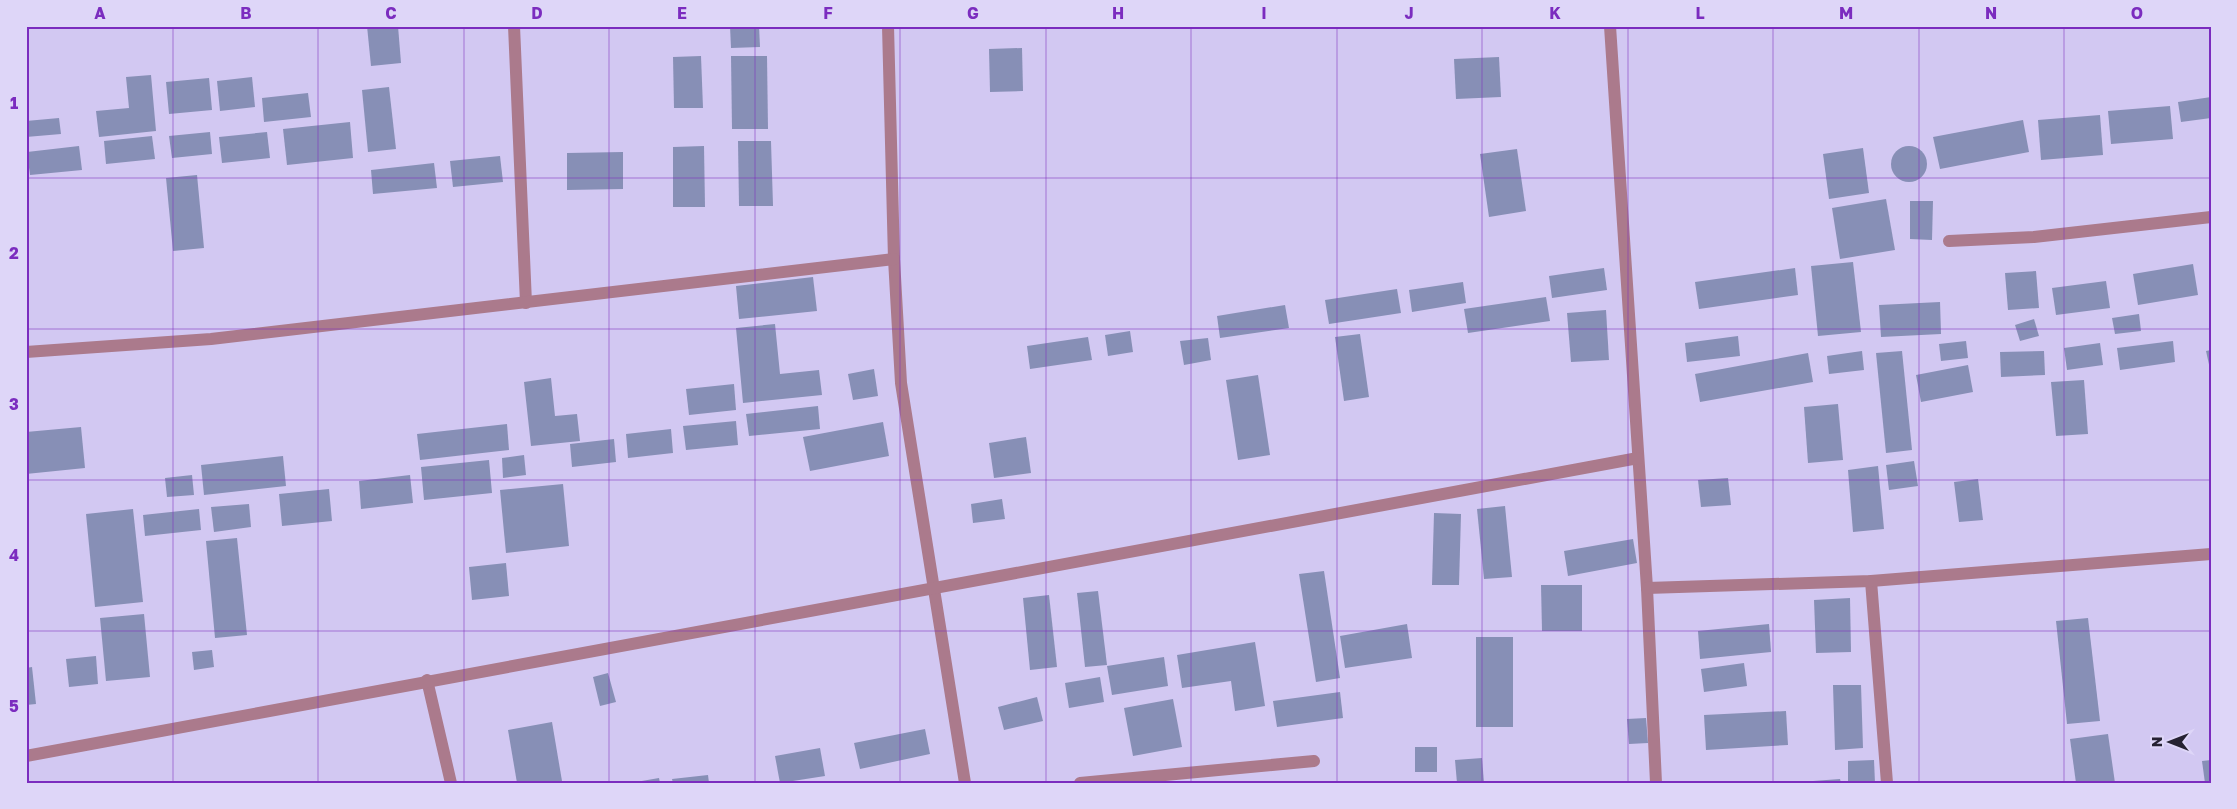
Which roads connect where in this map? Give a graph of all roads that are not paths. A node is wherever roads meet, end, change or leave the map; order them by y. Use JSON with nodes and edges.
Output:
{"nodes":[{"id":1,"x":514,"y":26,"type":"edge"},
{"id":2,"x":888,"y":26,"type":"edge"},
{"id":3,"x":1610,"y":26,"type":"edge"},
{"id":4,"x":2211,"y":217,"type":"edge"},
{"id":5,"x":1949,"y":241,"type":"dead end"},
{"id":6,"x":894,"y":260,"type":"junction"},
{"id":7,"x":526,"y":304,"type":"junction"},
{"id":8,"x":26,"y":352,"type":"edge"},
{"id":9,"x":1638,"y":458,"type":"junction"},
{"id":10,"x":2211,"y":554,"type":"edge"},
{"id":11,"x":1871,"y":581,"type":"junction"},
{"id":12,"x":934,"y":588,"type":"junction"},
{"id":13,"x":1647,"y":588,"type":"junction"},
{"id":14,"x":427,"y":680,"type":"junction"},
{"id":15,"x":26,"y":756,"type":"edge"},
{"id":16,"x":1314,"y":761,"type":"dead end"},
{"id":17,"x":963,"y":782,"type":"edge"},
{"id":18,"x":451,"y":783,"type":"edge"},
{"id":19,"x":1080,"y":783,"type":"edge"},
{"id":20,"x":1656,"y":783,"type":"edge"},
{"id":21,"x":1887,"y":783,"type":"edge"}],
"edges":[{"from":1,"to":7,"type":"street"},
{"from":2,"to":6,"type":"street"},
{"from":3,"to":9,"type":"street"},
{"from":4,"to":5,"type":"street"},
{"from":6,"to":7,"type":"street"},
{"from":6,"to":12,"type":"street"},
{"from":7,"to":8,"type":"street"},
{"from":9,"to":12,"type":"street"},
{"from":9,"to":13,"type":"street"},
{"from":10,"to":11,"type":"street"},
{"from":11,"to":13,"type":"street"},
{"from":11,"to":21,"type":"street"},
{"from":12,"to":14,"type":"street"},
{"from":12,"to":17,"type":"street"},
{"from":13,"to":20,"type":"street"},
{"from":14,"to":15,"type":"street"},
{"from":14,"to":18,"type":"street"},
{"from":16,"to":19,"type":"street"}]}
